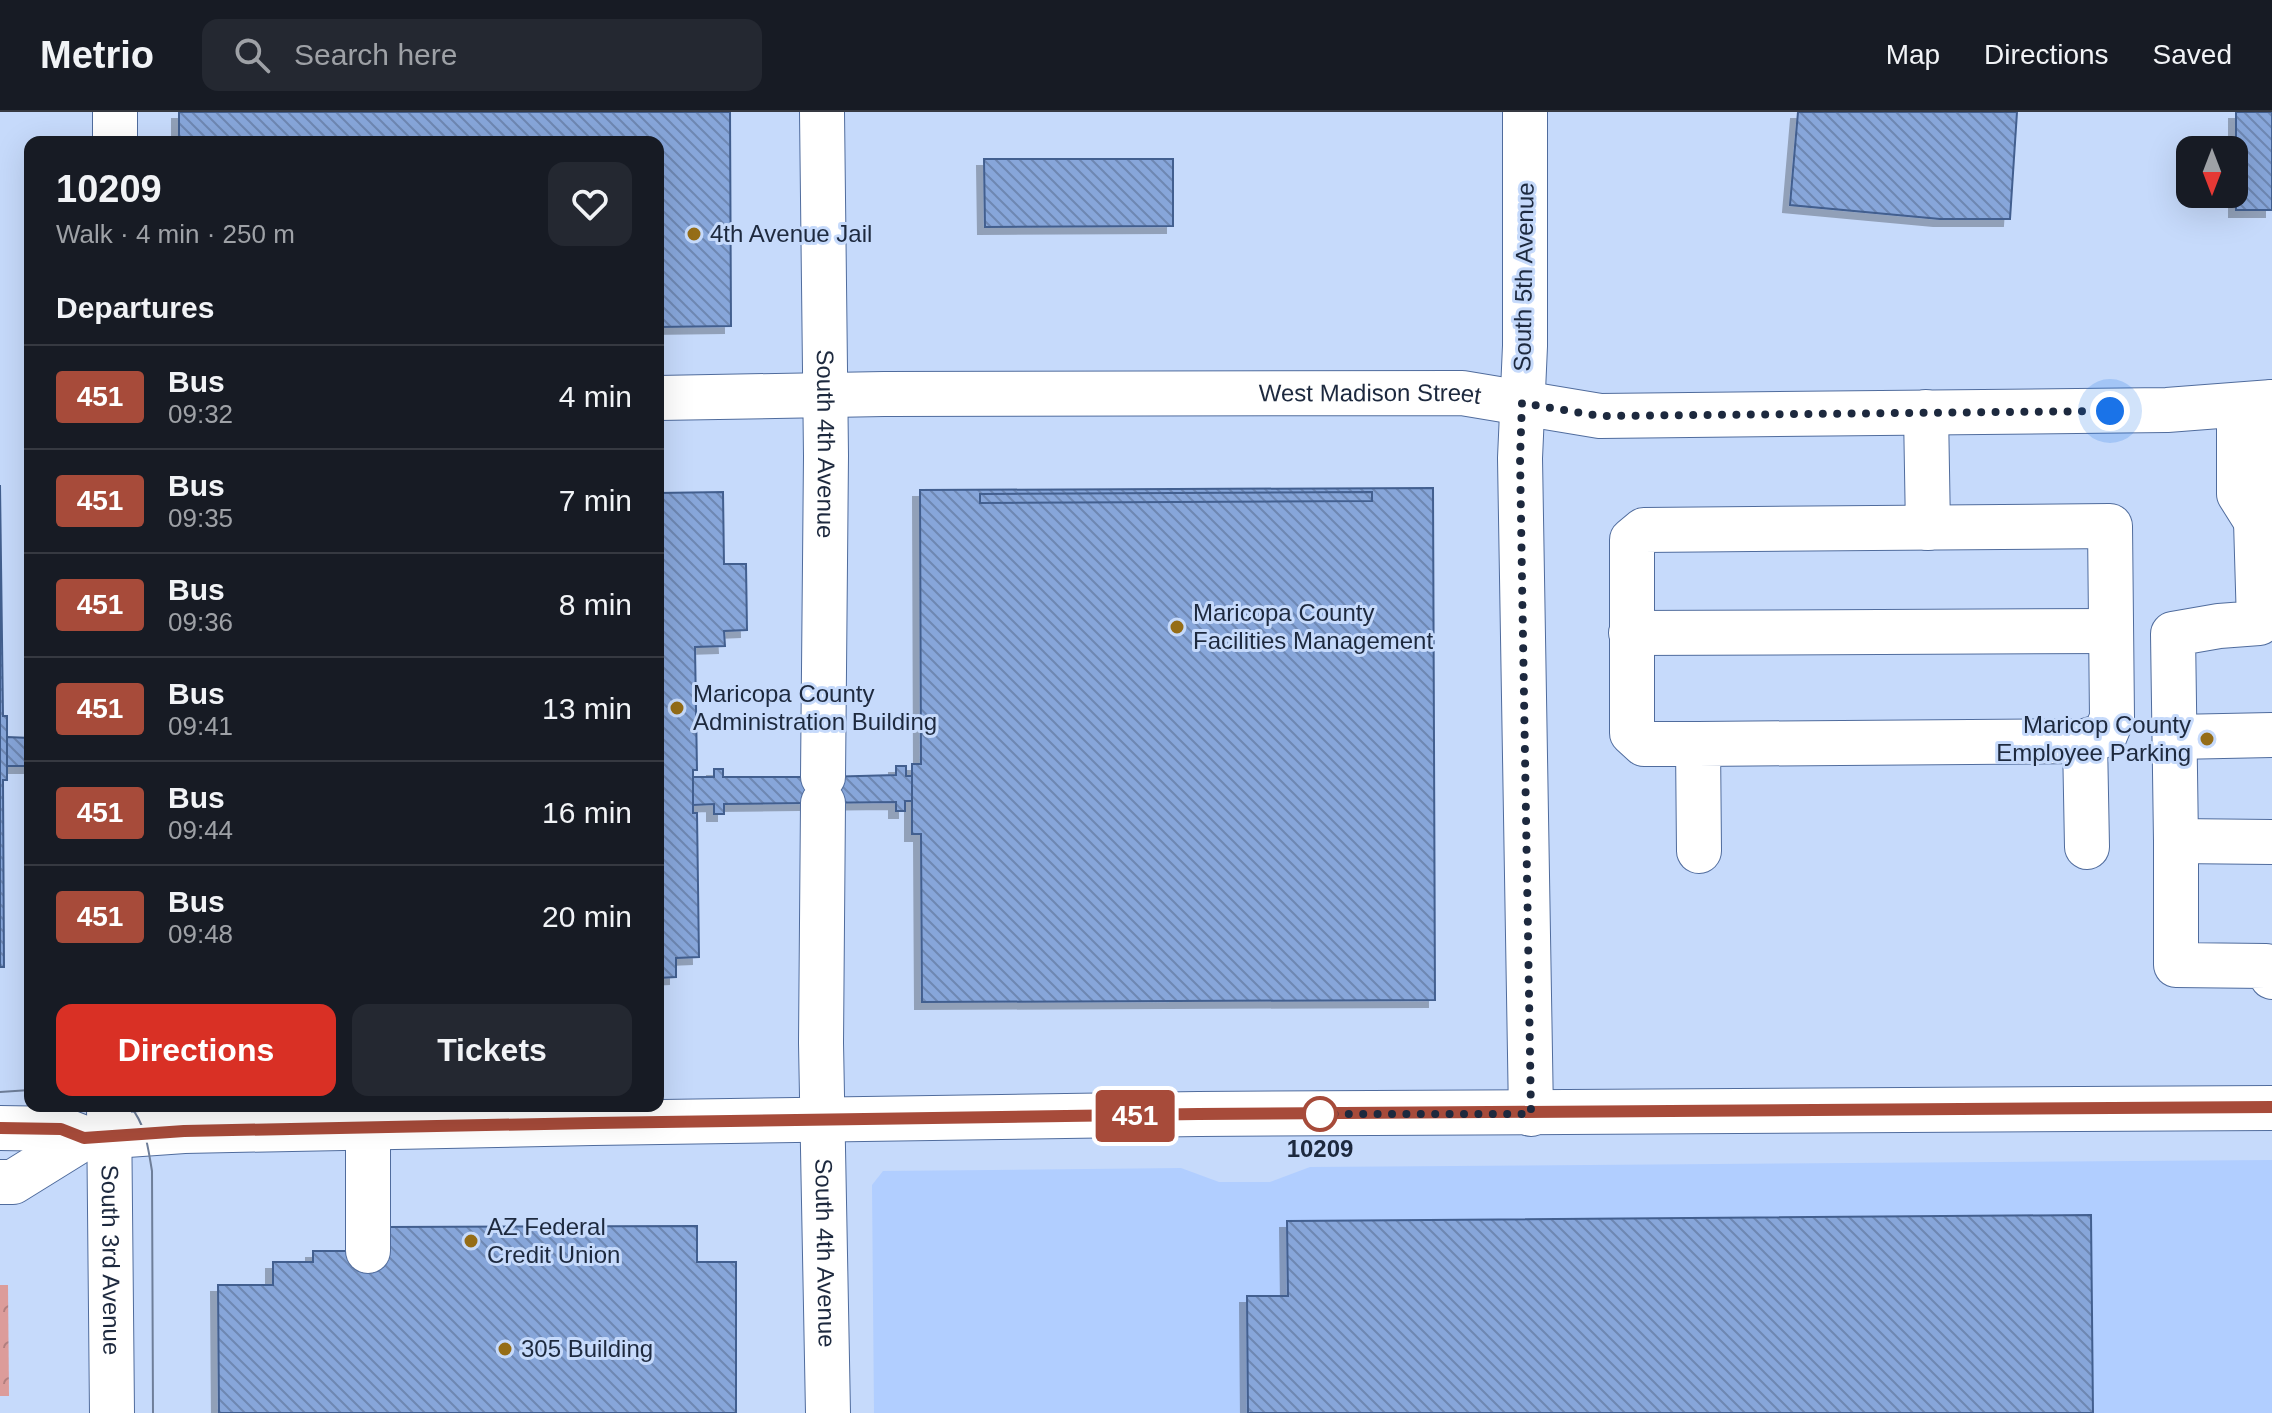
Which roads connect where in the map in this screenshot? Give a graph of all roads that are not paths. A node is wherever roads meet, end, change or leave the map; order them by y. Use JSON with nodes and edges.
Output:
{"nodes":[{"id":1,"x":115,"y":112,"type":"edge"},
{"id":2,"x":822,"y":112,"type":"edge"},
{"id":3,"x":1525,"y":112,"type":"edge"},
{"id":4,"x":115,"y":136,"type":"edge"},
{"id":5,"x":825,"y":395,"type":"junction"},
{"id":6,"x":664,"y":398,"type":"edge"},
{"id":7,"x":1522,"y":403,"type":"junction"},
{"id":8,"x":2261,"y":403,"type":"edge"},
{"id":9,"x":1926,"y":412,"type":"junction"},
{"id":10,"x":1928,"y":528,"type":"junction"},
{"id":11,"x":2266,"y":622,"type":"edge"},
{"id":12,"x":2111,"y":631,"type":"junction"},
{"id":13,"x":1631,"y":633,"type":"junction"},
{"id":14,"x":2272,"y":735,"type":"edge"},
{"id":15,"x":2175,"y":737,"type":"junction"},
{"id":16,"x":2085,"y":741,"type":"junction"},
{"id":17,"x":1698,"y":744,"type":"junction"},
{"id":18,"x":2182,"y":841,"type":"junction"},
{"id":19,"x":2272,"y":842,"type":"edge"},
{"id":20,"x":2087,"y":847,"type":"dead end"},
{"id":21,"x":1699,"y":851,"type":"dead end"},
{"id":22,"x":2272,"y":977,"type":"edge"},
{"id":23,"x":2272,"y":1108,"type":"edge"},
{"id":24,"x":1531,"y":1114,"type":"junction"},
{"id":25,"x":822,"y":1120,"type":"junction"},
{"id":26,"x":101,"y":1126,"type":"edge"},
{"id":27,"x":368,"y":1127,"type":"junction"},
{"id":28,"x":0,"y":1128,"type":"edge"},
{"id":29,"x":0,"y":1182,"type":"edge"},
{"id":30,"x":368,"y":1251,"type":"dead end"},
{"id":31,"x":112,"y":1413,"type":"edge"},
{"id":32,"x":828,"y":1413,"type":"edge"}],
"edges":[{"from":1,"to":4,"type":"street"},
{"from":2,"to":5,"type":"street","name":"South 4th Avenue"},
{"from":3,"to":7,"type":"street","name":"South 5th Avenue"},
{"from":5,"to":6,"type":"street","name":"West Madison Street"},
{"from":5,"to":7,"type":"street","name":"West Madison Street"},
{"from":5,"to":25,"type":"street","name":"South 4th Avenue"},
{"from":7,"to":9,"type":"street","name":"West Madison Street"},
{"from":7,"to":24,"type":"street","name":"South 5th Avenue"},
{"from":8,"to":9,"type":"street","name":"West Madison Street"},
{"from":8,"to":11,"type":"street"},
{"from":9,"to":10,"type":"street"},
{"from":10,"to":12,"type":"street"},
{"from":10,"to":13,"type":"street"},
{"from":11,"to":15,"type":"street"},
{"from":12,"to":13,"type":"street"},
{"from":12,"to":16,"type":"street"},
{"from":13,"to":17,"type":"street"},
{"from":14,"to":15,"type":"street"},
{"from":15,"to":18,"type":"street"},
{"from":16,"to":17,"type":"street"},
{"from":16,"to":20,"type":"street"},
{"from":17,"to":21,"type":"street"},
{"from":18,"to":19,"type":"street"},
{"from":18,"to":22,"type":"street"},
{"from":23,"to":24,"type":"street"},
{"from":24,"to":25,"type":"street"},
{"from":25,"to":27,"type":"street"},
{"from":25,"to":32,"type":"street","name":"South 4th Avenue"},
{"from":26,"to":27,"type":"street"},
{"from":26,"to":28,"type":"street"},
{"from":26,"to":29,"type":"street"},
{"from":26,"to":31,"type":"street","name":"South 3rd Avenue"},
{"from":27,"to":30,"type":"street"}]}
